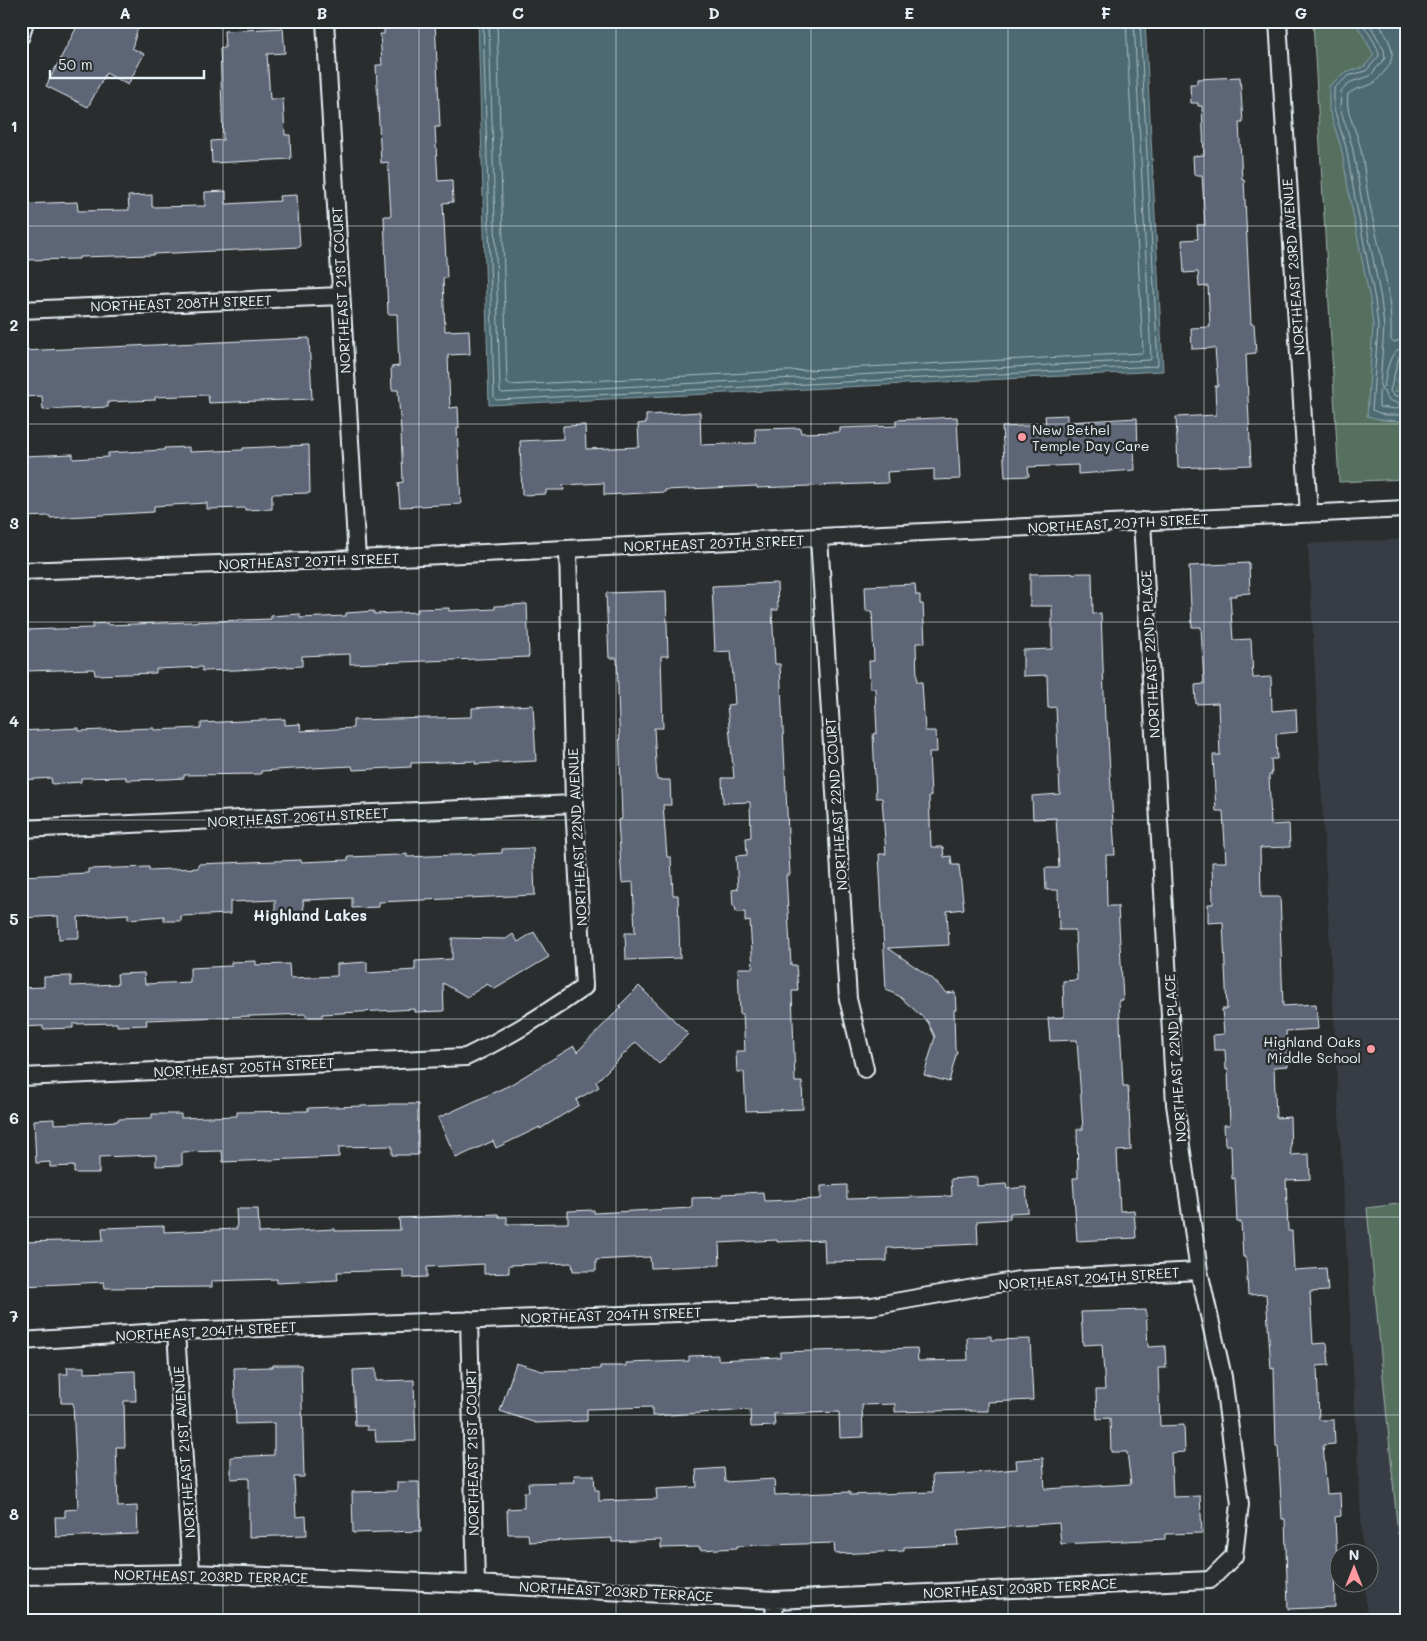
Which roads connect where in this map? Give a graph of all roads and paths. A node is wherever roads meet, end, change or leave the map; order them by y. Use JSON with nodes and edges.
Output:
{"nodes":[{"id":1,"x":25,"y":21,"type":"edge"},
{"id":2,"x":325,"y":21,"type":"edge"},
{"id":3,"x":1278,"y":21,"type":"edge"},
{"id":4,"x":21,"y":36,"type":"edge"},
{"id":5,"x":341,"y":296,"type":"junction"},
{"id":6,"x":21,"y":310,"type":"edge"},
{"id":7,"x":1406,"y":509,"type":"edge"},
{"id":8,"x":1309,"y":514,"type":"junction"},
{"id":9,"x":1142,"y":521,"type":"junction"},
{"id":10,"x":819,"y":538,"type":"junction"},
{"id":11,"x":568,"y":549,"type":"junction"},
{"id":12,"x":357,"y":559,"type":"junction"},
{"id":13,"x":21,"y":571,"type":"edge"},
{"id":14,"x":574,"y":804,"type":"junction"},
{"id":15,"x":21,"y":829,"type":"edge"},
{"id":16,"x":466,"y":1057,"type":"joint"},
{"id":17,"x":865,"y":1068,"type":"dead end"},
{"id":18,"x":21,"y":1077,"type":"edge"},
{"id":19,"x":1199,"y":1271,"type":"junction"},
{"id":20,"x":469,"y":1320,"type":"junction"},
{"id":21,"x":176,"y":1331,"type":"junction"},
{"id":22,"x":21,"y":1341,"type":"edge"},
{"id":23,"x":191,"y":1573,"type":"junction"},
{"id":24,"x":21,"y":1576,"type":"edge"},
{"id":25,"x":1210,"y":1580,"type":"joint"},
{"id":26,"x":476,"y":1584,"type":"junction"},
{"id":27,"x":775,"y":1600,"type":"junction"},
{"id":28,"x":774,"y":1620,"type":"edge"}],
"edges":[{"from":1,"to":4,"type":"street"},
{"from":2,"to":5,"type":"street","name":"NORTHEAST 21ST COURT"},
{"from":3,"to":8,"type":"street","name":"NORTHEAST 23RD AVENUE"},
{"from":5,"to":6,"type":"street","name":"NORTHEAST 208TH STREET"},
{"from":5,"to":12,"type":"street","name":"NORTHEAST 21ST COURT"},
{"from":7,"to":8,"type":"street","name":"NORTHEAST 207TH STREET"},
{"from":8,"to":9,"type":"street","name":"NORTHEAST 207TH STREET"},
{"from":9,"to":10,"type":"street","name":"NORTHEAST 207TH STREET"},
{"from":9,"to":19,"type":"street","name":"NORTHEAST 22ND PLACE"},
{"from":10,"to":11,"type":"street","name":"NORTHEAST 207TH STREET"},
{"from":10,"to":17,"type":"street","name":"NORTHEAST 22ND COURT"},
{"from":11,"to":12,"type":"street","name":"NORTHEAST 207TH STREET"},
{"from":11,"to":14,"type":"street","name":"NORTHEAST 22ND AVENUE"},
{"from":12,"to":13,"type":"street","name":"NORTHEAST 207TH STREET"},
{"from":14,"to":15,"type":"street","name":"NORTHEAST 206TH STREET"},
{"from":14,"to":16,"type":"street","name":"NORTHEAST 22ND AVENUE"},
{"from":16,"to":18,"type":"street","name":"NORTHEAST 205TH STREET"},
{"from":19,"to":20,"type":"street","name":"NORTHEAST 204TH STREET"},
{"from":19,"to":25,"type":"street","name":"NORTHEAST 22ND PLACE"},
{"from":20,"to":21,"type":"street","name":"NORTHEAST 204TH STREET"},
{"from":20,"to":26,"type":"street","name":"NORTHEAST 21ST COURT"},
{"from":21,"to":22,"type":"street","name":"NORTHEAST 204TH STREET"},
{"from":21,"to":23,"type":"street","name":"NORTHEAST 21ST AVENUE"},
{"from":23,"to":24,"type":"street","name":"NORTHEAST 203RD TERRACE"},
{"from":23,"to":26,"type":"street","name":"NORTHEAST 203RD TERRACE"},
{"from":25,"to":27,"type":"street","name":"NORTHEAST 203RD TERRACE"},
{"from":26,"to":27,"type":"street","name":"NORTHEAST 203RD TERRACE"},
{"from":27,"to":28,"type":"street"}]}
